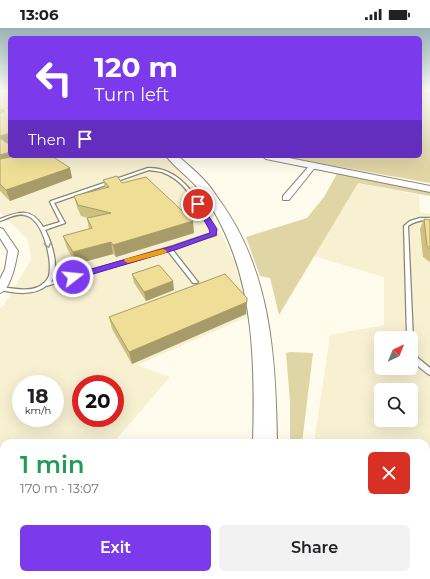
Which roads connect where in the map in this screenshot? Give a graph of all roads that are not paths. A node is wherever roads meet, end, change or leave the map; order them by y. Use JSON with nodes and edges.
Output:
{"nodes":[{"id":1,"x":174,"y":158,"type":"edge"},
{"id":2,"x":275,"y":158,"type":"edge"},
{"id":3,"x":313,"y":166,"type":"junction"},
{"id":4,"x":430,"y":189,"type":"edge"},
{"id":5,"x":286,"y":198,"type":"dead end"},
{"id":6,"x":430,"y":219,"type":"edge"},
{"id":7,"x":0,"y":220,"type":"edge"},
{"id":8,"x":43,"y":229,"type":"junction"},
{"id":9,"x":0,"y":231,"type":"edge"},
{"id":10,"x":169,"y":249,"type":"junction"},
{"id":11,"x":194,"y":282,"type":"dead end"},
{"id":12,"x":45,"y":285,"type":"junction"},
{"id":13,"x":0,"y":289,"type":"edge"},
{"id":14,"x":410,"y":331,"type":"edge"},
{"id":15,"x":418,"y":362,"type":"edge"},
{"id":16,"x":430,"y":372,"type":"edge"},
{"id":17,"x":265,"y":439,"type":"edge"}],
"edges":[{"from":1,"to":17,"type":"main road"},
{"from":2,"to":3,"type":"street"},
{"from":3,"to":4,"type":"street"},
{"from":3,"to":5,"type":"street"},
{"from":6,"to":14,"type":"lane"},
{"from":7,"to":8,"type":"lane"},
{"from":8,"to":10,"type":"lane"},
{"from":8,"to":12,"type":"lane","one_way":true},
{"from":9,"to":13,"type":"street"},
{"from":10,"to":11,"type":"lane"},
{"from":10,"to":12,"type":"lane"},
{"from":12,"to":13,"type":"lane"},
{"from":15,"to":16,"type":"lane"}]}
